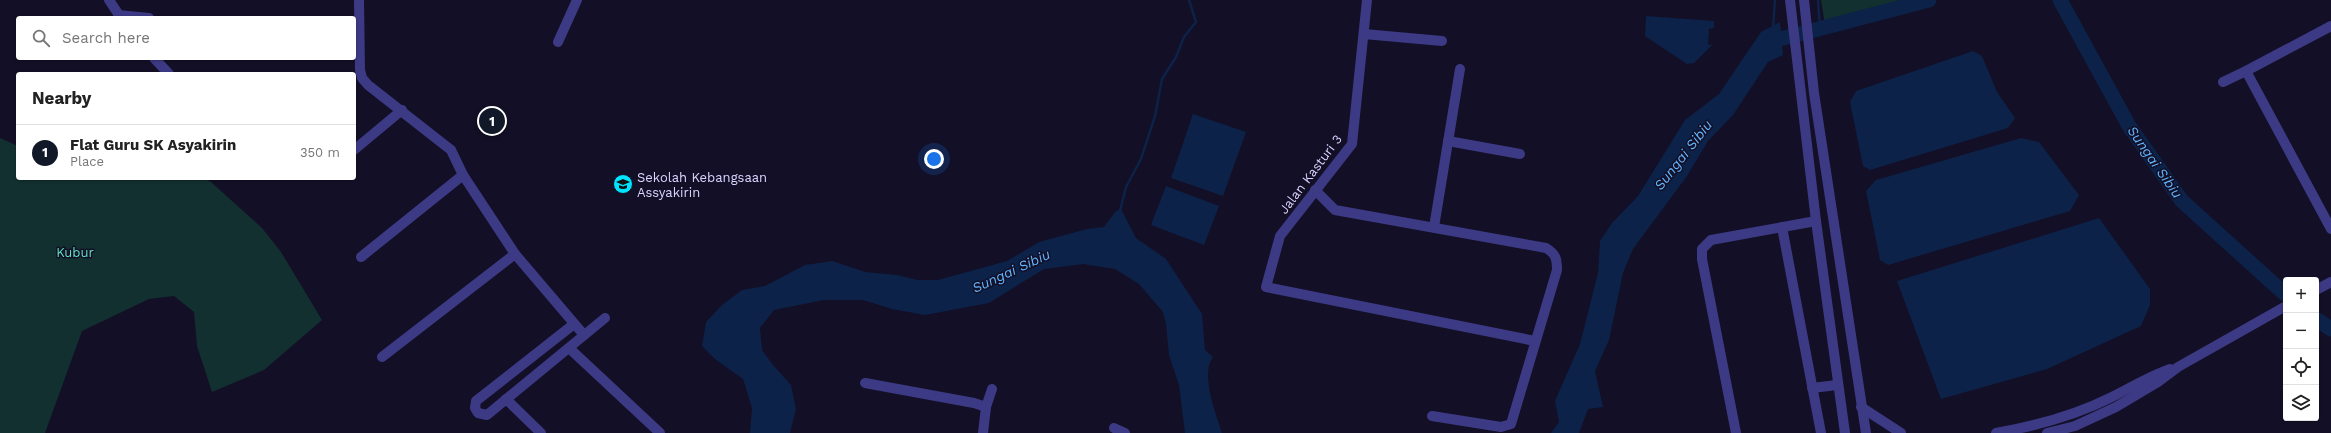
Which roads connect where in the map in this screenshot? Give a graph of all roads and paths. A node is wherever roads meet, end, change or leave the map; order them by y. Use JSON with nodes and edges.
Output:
{"nodes":[{"id":1,"x":109,"y":0,"type":"edge"},
{"id":2,"x":359,"y":0,"type":"edge"},
{"id":3,"x":577,"y":0,"type":"edge"},
{"id":4,"x":1367,"y":0,"type":"edge"},
{"id":5,"x":1790,"y":0,"type":"edge"},
{"id":6,"x":1804,"y":0,"type":"edge"},
{"id":7,"x":120,"y":16,"type":"edge"},
{"id":8,"x":2331,"y":26,"type":"edge"},
{"id":9,"x":1364,"y":34,"type":"junction"},
{"id":10,"x":1442,"y":41,"type":"dead end"},
{"id":11,"x":558,"y":42,"type":"dead end"},
{"id":12,"x":156,"y":60,"type":"edge"},
{"id":13,"x":1460,"y":69,"type":"dead end"},
{"id":14,"x":2246,"y":71,"type":"junction"},
{"id":15,"x":167,"y":72,"type":"edge"},
{"id":16,"x":2223,"y":82,"type":"dead end"},
{"id":17,"x":402,"y":110,"type":"junction"},
{"id":18,"x":1448,"y":141,"type":"junction"},
{"id":19,"x":356,"y":148,"type":"edge"},
{"id":20,"x":1520,"y":154,"type":"dead end"},
{"id":21,"x":463,"y":175,"type":"junction"},
{"id":22,"x":1315,"y":190,"type":"junction"},
{"id":23,"x":1816,"y":221,"type":"junction"},
{"id":24,"x":1434,"y":227,"type":"junction"},
{"id":25,"x":1782,"y":227,"type":"junction"},
{"id":26,"x":2331,"y":229,"type":"edge"},
{"id":27,"x":515,"y":254,"type":"junction"},
{"id":28,"x":361,"y":257,"type":"dead end"},
{"id":29,"x":2331,"y":282,"type":"edge"},
{"id":30,"x":2319,"y":288,"type":"edge"},
{"id":31,"x":2283,"y":308,"type":"edge"},
{"id":32,"x":605,"y":318,"type":"dead end"},
{"id":33,"x":574,"y":324,"type":"junction"},
{"id":34,"x":584,"y":335,"type":"junction"},
{"id":35,"x":1535,"y":341,"type":"junction"},
{"id":36,"x":569,"y":348,"type":"junction"},
{"id":37,"x":382,"y":357,"type":"dead end"},
{"id":38,"x":2178,"y":367,"type":"junction"},
{"id":39,"x":865,"y":382,"type":"dead end"},
{"id":40,"x":1837,"y":385,"type":"junction"},
{"id":41,"x":992,"y":388,"type":"dead end"},
{"id":42,"x":1812,"y":388,"type":"junction"},
{"id":43,"x":506,"y":399,"type":"junction"},
{"id":44,"x":986,"y":407,"type":"junction"},
{"id":45,"x":1861,"y":407,"type":"junction"},
{"id":46,"x":1432,"y":416,"type":"dead end"},
{"id":47,"x":1114,"y":428,"type":"dead end"},
{"id":48,"x":541,"y":433,"type":"edge"},
{"id":49,"x":660,"y":433,"type":"edge"},
{"id":50,"x":983,"y":433,"type":"edge"},
{"id":51,"x":1125,"y":433,"type":"edge"},
{"id":52,"x":1736,"y":433,"type":"edge"},
{"id":53,"x":1821,"y":433,"type":"edge"},
{"id":54,"x":1844,"y":433,"type":"edge"},
{"id":55,"x":1866,"y":433,"type":"edge"},
{"id":56,"x":1901,"y":433,"type":"edge"},
{"id":57,"x":1996,"y":433,"type":"edge"},
{"id":58,"x":2047,"y":433,"type":"edge"}],
"edges":[{"from":1,"to":7,"type":"street"},
{"from":2,"to":17,"type":"street"},
{"from":3,"to":11,"type":"street"},
{"from":4,"to":9,"type":"street","name":"Jalan Kasturi 3"},
{"from":5,"to":23,"type":"street"},
{"from":6,"to":45,"type":"street"},
{"from":8,"to":14,"type":"street"},
{"from":9,"to":10,"type":"street"},
{"from":9,"to":22,"type":"street","name":"Jalan Kasturi 3"},
{"from":12,"to":15,"type":"street"},
{"from":13,"to":18,"type":"street"},
{"from":14,"to":16,"type":"street"},
{"from":14,"to":26,"type":"street"},
{"from":17,"to":19,"type":"street"},
{"from":17,"to":21,"type":"street"},
{"from":18,"to":20,"type":"street"},
{"from":18,"to":24,"type":"street"},
{"from":21,"to":27,"type":"street"},
{"from":21,"to":28,"type":"street"},
{"from":22,"to":24,"type":"street"},
{"from":22,"to":35,"type":"street","name":"Jalan Kasturi 3"},
{"from":23,"to":25,"type":"street"},
{"from":23,"to":40,"type":"street"},
{"from":24,"to":35,"type":"street"},
{"from":25,"to":42,"type":"street"},
{"from":25,"to":52,"type":"street"},
{"from":27,"to":33,"type":"street"},
{"from":27,"to":37,"type":"street"},
{"from":29,"to":30,"type":"street"},
{"from":31,"to":38,"type":"street"},
{"from":32,"to":34,"type":"street"},
{"from":33,"to":34,"type":"street"},
{"from":33,"to":43,"type":"street"},
{"from":34,"to":36,"type":"street"},
{"from":35,"to":46,"type":"street"},
{"from":36,"to":43,"type":"street"},
{"from":36,"to":49,"type":"street"},
{"from":38,"to":57,"type":"street"},
{"from":38,"to":58,"type":"street"},
{"from":39,"to":44,"type":"street"},
{"from":40,"to":42,"type":"street"},
{"from":40,"to":54,"type":"street"},
{"from":41,"to":44,"type":"street"},
{"from":42,"to":53,"type":"street"},
{"from":43,"to":48,"type":"street"},
{"from":44,"to":50,"type":"street"},
{"from":45,"to":55,"type":"street"},
{"from":45,"to":56,"type":"street"},
{"from":47,"to":51,"type":"street"}]}
